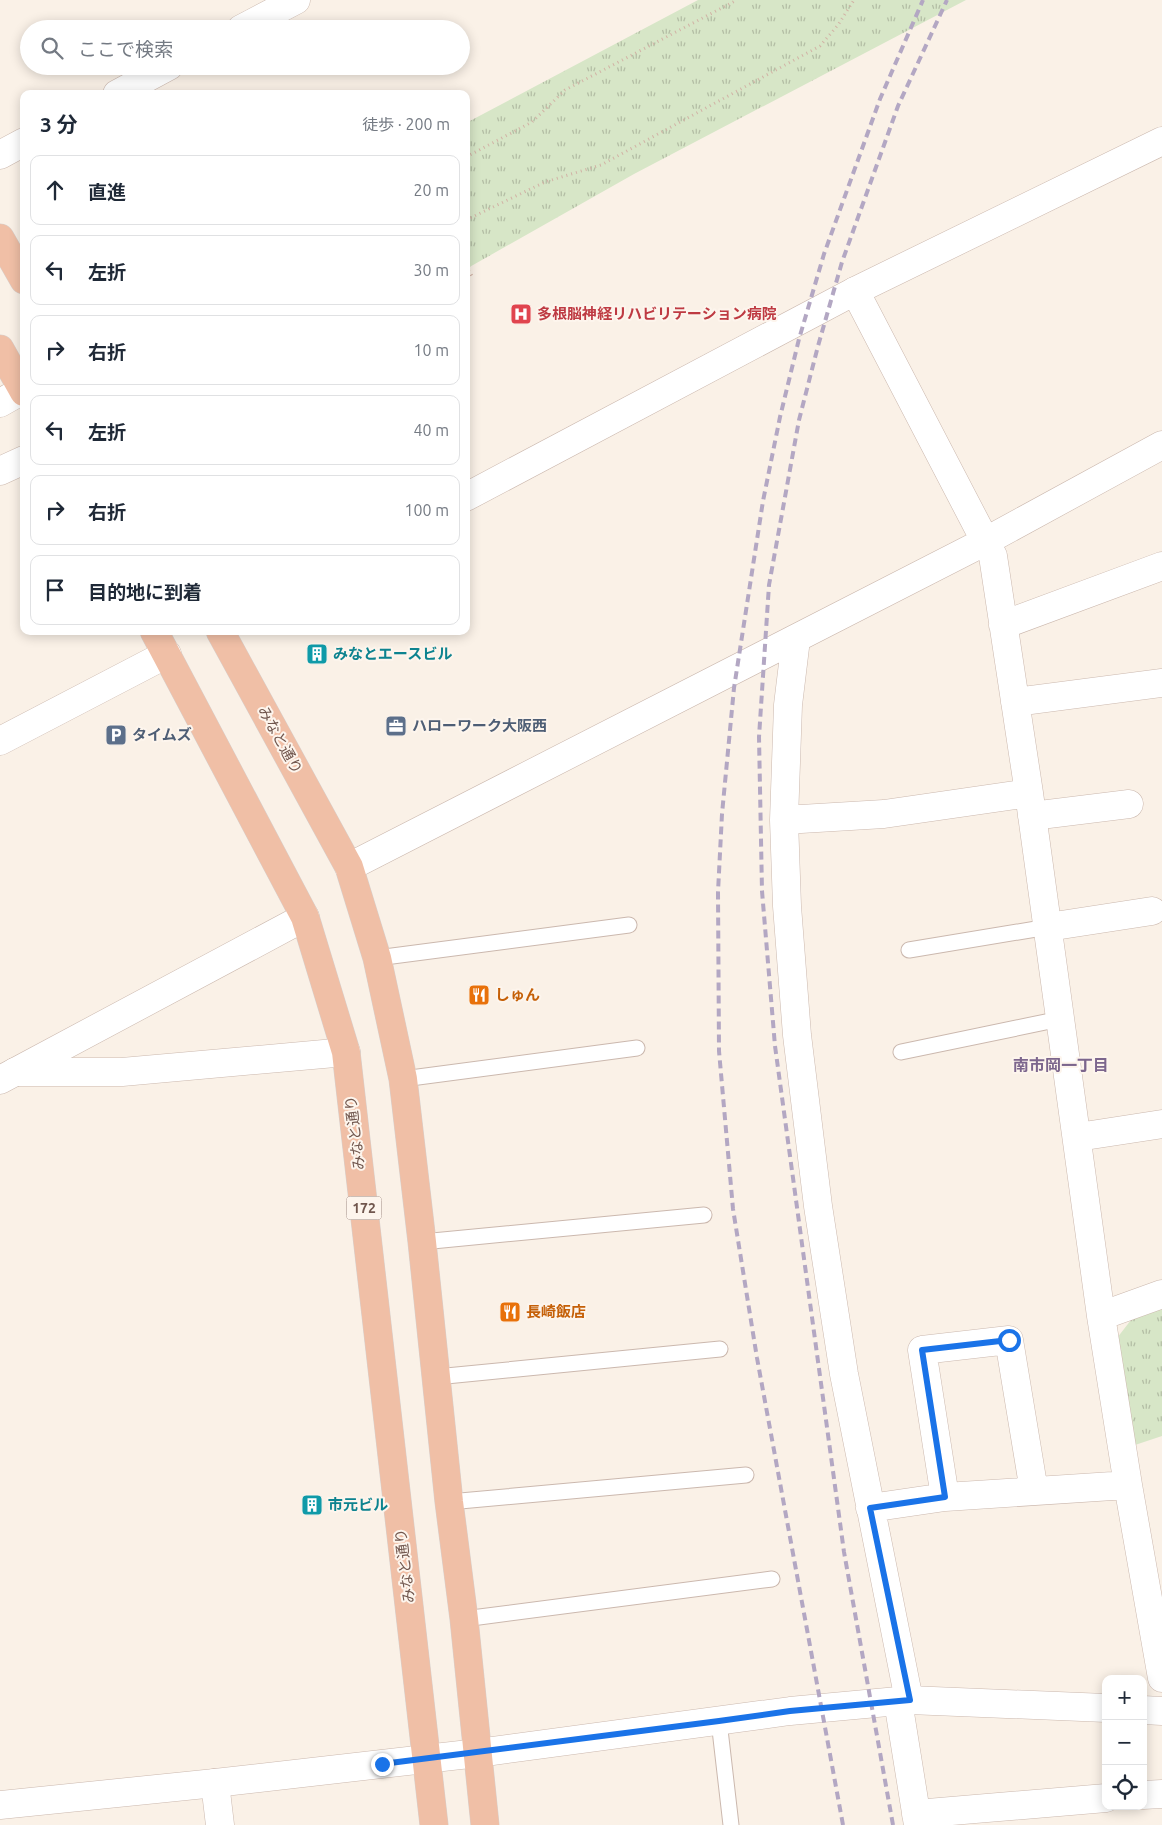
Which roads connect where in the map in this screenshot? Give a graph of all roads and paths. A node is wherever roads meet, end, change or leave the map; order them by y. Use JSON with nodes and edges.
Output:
{"nodes":[{"id":1,"x":296,"y":0,"type":"edge"},
{"id":2,"x":737,"y":0,"type":"edge"},
{"id":3,"x":854,"y":0,"type":"edge"},
{"id":4,"x":258,"y":20,"type":"edge"},
{"id":5,"x":152,"y":75,"type":"edge"},
{"id":6,"x":124,"y":90,"type":"edge"},
{"id":7,"x":1162,"y":141,"type":"edge"},
{"id":8,"x":20,"y":144,"type":"edge"},
{"id":9,"x":0,"y":155,"type":"edge"},
{"id":10,"x":470,"y":155,"type":"edge"},
{"id":11,"x":470,"y":218,"type":"edge"},
{"id":12,"x":0,"y":238,"type":"edge"},
{"id":13,"x":20,"y":273,"type":"edge"},
{"id":14,"x":470,"y":273,"type":"edge"},
{"id":15,"x":472,"y":276,"type":"dead end"},
{"id":16,"x":855,"y":291,"type":"junction"},
{"id":17,"x":0,"y":349,"type":"edge"},
{"id":18,"x":16,"y":395,"type":"edge"},
{"id":19,"x":1162,"y":445,"type":"edge"},
{"id":20,"x":20,"y":462,"type":"edge"},
{"id":21,"x":0,"y":471,"type":"edge"},
{"id":22,"x":470,"y":495,"type":"edge"},
{"id":23,"x":986,"y":541,"type":"junction"},
{"id":24,"x":1162,"y":566,"type":"edge"},
{"id":25,"x":1003,"y":625,"type":"junction"},
{"id":26,"x":222,"y":635,"type":"edge"},
{"id":27,"x":796,"y":639,"type":"junction"},
{"id":28,"x":161,"y":643,"type":"edge"},
{"id":29,"x":1162,"y":682,"type":"edge"},
{"id":30,"x":1015,"y":702,"type":"junction"},
{"id":31,"x":0,"y":741,"type":"edge"},
{"id":32,"x":1129,"y":804,"type":"dead end"},
{"id":33,"x":1030,"y":805,"type":"junction"},
{"id":34,"x":784,"y":820,"type":"junction"},
{"id":35,"x":349,"y":867,"type":"junction"},
{"id":36,"x":1152,"y":911,"type":"dead end"},
{"id":37,"x":305,"y":917,"type":"junction"},
{"id":38,"x":628,"y":925,"type":"dead end"},
{"id":39,"x":1048,"y":927,"type":"junction"},
{"id":40,"x":909,"y":950,"type":"dead end"},
{"id":41,"x":377,"y":958,"type":"junction"},
{"id":42,"x":1060,"y":1019,"type":"junction"},
{"id":43,"x":637,"y":1048,"type":"dead end"},
{"id":44,"x":346,"y":1052,"type":"junction"},
{"id":45,"x":900,"y":1052,"type":"dead end"},
{"id":46,"x":8,"y":1076,"type":"edge"},
{"id":47,"x":403,"y":1079,"type":"junction"},
{"id":48,"x":1162,"y":1124,"type":"edge"},
{"id":49,"x":1078,"y":1137,"type":"junction"},
{"id":50,"x":704,"y":1215,"type":"dead end"},
{"id":51,"x":422,"y":1242,"type":"junction"},
{"id":52,"x":1162,"y":1294,"type":"edge"},
{"id":53,"x":1101,"y":1316,"type":"junction"},
{"id":54,"x":720,"y":1349,"type":"dead end"},
{"id":55,"x":436,"y":1377,"type":"junction"},
{"id":56,"x":746,"y":1475,"type":"dead end"},
{"id":57,"x":1128,"y":1485,"type":"junction"},
{"id":58,"x":1034,"y":1491,"type":"junction"},
{"id":59,"x":945,"y":1497,"type":"junction"},
{"id":60,"x":449,"y":1502,"type":"junction"},
{"id":61,"x":870,"y":1508,"type":"junction"},
{"id":62,"x":772,"y":1579,"type":"dead end"},
{"id":63,"x":464,"y":1620,"type":"junction"},
{"id":64,"x":1162,"y":1678,"type":"edge"},
{"id":65,"x":904,"y":1701,"type":"junction"},
{"id":66,"x":1102,"y":1708,"type":"edge"},
{"id":67,"x":1147,"y":1710,"type":"edge"},
{"id":68,"x":1162,"y":1711,"type":"edge"},
{"id":69,"x":719,"y":1721,"type":"junction"},
{"id":70,"x":478,"y":1753,"type":"junction"},
{"id":71,"x":427,"y":1758,"type":"junction"},
{"id":72,"x":215,"y":1783,"type":"junction"},
{"id":73,"x":1162,"y":1794,"type":"edge"},
{"id":74,"x":1147,"y":1795,"type":"edge"},
{"id":75,"x":1102,"y":1798,"type":"edge"},
{"id":76,"x":0,"y":1805,"type":"edge"},
{"id":77,"x":917,"y":1820,"type":"edge"},
{"id":78,"x":220,"y":1825,"type":"edge"},
{"id":79,"x":434,"y":1825,"type":"edge"},
{"id":80,"x":485,"y":1825,"type":"edge"},
{"id":81,"x":731,"y":1825,"type":"edge"}],
"edges":[{"from":1,"to":4,"type":"street"},
{"from":2,"to":10,"type":"path"},
{"from":3,"to":11,"type":"path"},
{"from":5,"to":6,"type":"street"},
{"from":7,"to":16,"type":"street"},
{"from":8,"to":9,"type":"street"},
{"from":12,"to":13,"type":"highway"},
{"from":14,"to":15,"type":"path"},
{"from":16,"to":22,"type":"street"},
{"from":16,"to":23,"type":"street"},
{"from":17,"to":18,"type":"highway"},
{"from":19,"to":23,"type":"street"},
{"from":20,"to":21,"type":"street"},
{"from":23,"to":25,"type":"street"},
{"from":23,"to":27,"type":"street"},
{"from":24,"to":25,"type":"street"},
{"from":25,"to":30,"type":"street"},
{"from":26,"to":35,"type":"highway","name":"みなと通り"},
{"from":27,"to":34,"type":"street"},
{"from":27,"to":35,"type":"street"},
{"from":28,"to":31,"type":"street"},
{"from":28,"to":37,"type":"highway","name":"みなと通り","number":"172"},
{"from":29,"to":30,"type":"street"},
{"from":30,"to":33,"type":"street"},
{"from":32,"to":33,"type":"street"},
{"from":33,"to":34,"type":"street"},
{"from":33,"to":39,"type":"street"},
{"from":34,"to":61,"type":"street"},
{"from":35,"to":41,"type":"highway","name":"みなと通り"},
{"from":36,"to":39,"type":"street"},
{"from":37,"to":44,"type":"highway","name":"みなと通り","number":"172"},
{"from":37,"to":46,"type":"street"},
{"from":38,"to":41,"type":"lane"},
{"from":39,"to":40,"type":"lane"},
{"from":39,"to":42,"type":"street"},
{"from":41,"to":47,"type":"highway","name":"みなと通り"},
{"from":42,"to":45,"type":"lane"},
{"from":42,"to":49,"type":"street"},
{"from":43,"to":47,"type":"lane"},
{"from":44,"to":46,"type":"street"},
{"from":44,"to":71,"type":"highway","name":"みなと通り","number":"172"},
{"from":47,"to":51,"type":"highway","name":"みなと通り"},
{"from":48,"to":49,"type":"street"},
{"from":49,"to":53,"type":"street"},
{"from":50,"to":51,"type":"lane"},
{"from":51,"to":55,"type":"highway","name":"みなと通り"},
{"from":52,"to":53,"type":"street"},
{"from":53,"to":57,"type":"street"},
{"from":54,"to":55,"type":"lane"},
{"from":55,"to":60,"type":"highway","name":"みなと通り"},
{"from":56,"to":60,"type":"lane"},
{"from":57,"to":58,"type":"street"},
{"from":57,"to":64,"type":"street"},
{"from":58,"to":59,"type":"street"},
{"from":58,"to":59,"type":"street"},
{"from":59,"to":61,"type":"street"},
{"from":60,"to":63,"type":"highway","name":"みなと通り"},
{"from":61,"to":65,"type":"street"},
{"from":62,"to":63,"type":"lane"},
{"from":63,"to":70,"type":"highway","name":"みなと通り"},
{"from":65,"to":66,"type":"street"},
{"from":65,"to":69,"type":"street"},
{"from":65,"to":77,"type":"street"},
{"from":67,"to":68,"type":"street"},
{"from":69,"to":70,"type":"street"},
{"from":69,"to":81,"type":"lane"},
{"from":70,"to":71,"type":"street"},
{"from":70,"to":80,"type":"highway","name":"みなと通り"},
{"from":71,"to":72,"type":"street"},
{"from":71,"to":79,"type":"highway","name":"みなと通り","number":"172"},
{"from":72,"to":76,"type":"street"},
{"from":72,"to":78,"type":"street"},
{"from":73,"to":74,"type":"street"},
{"from":75,"to":77,"type":"street"}]}
